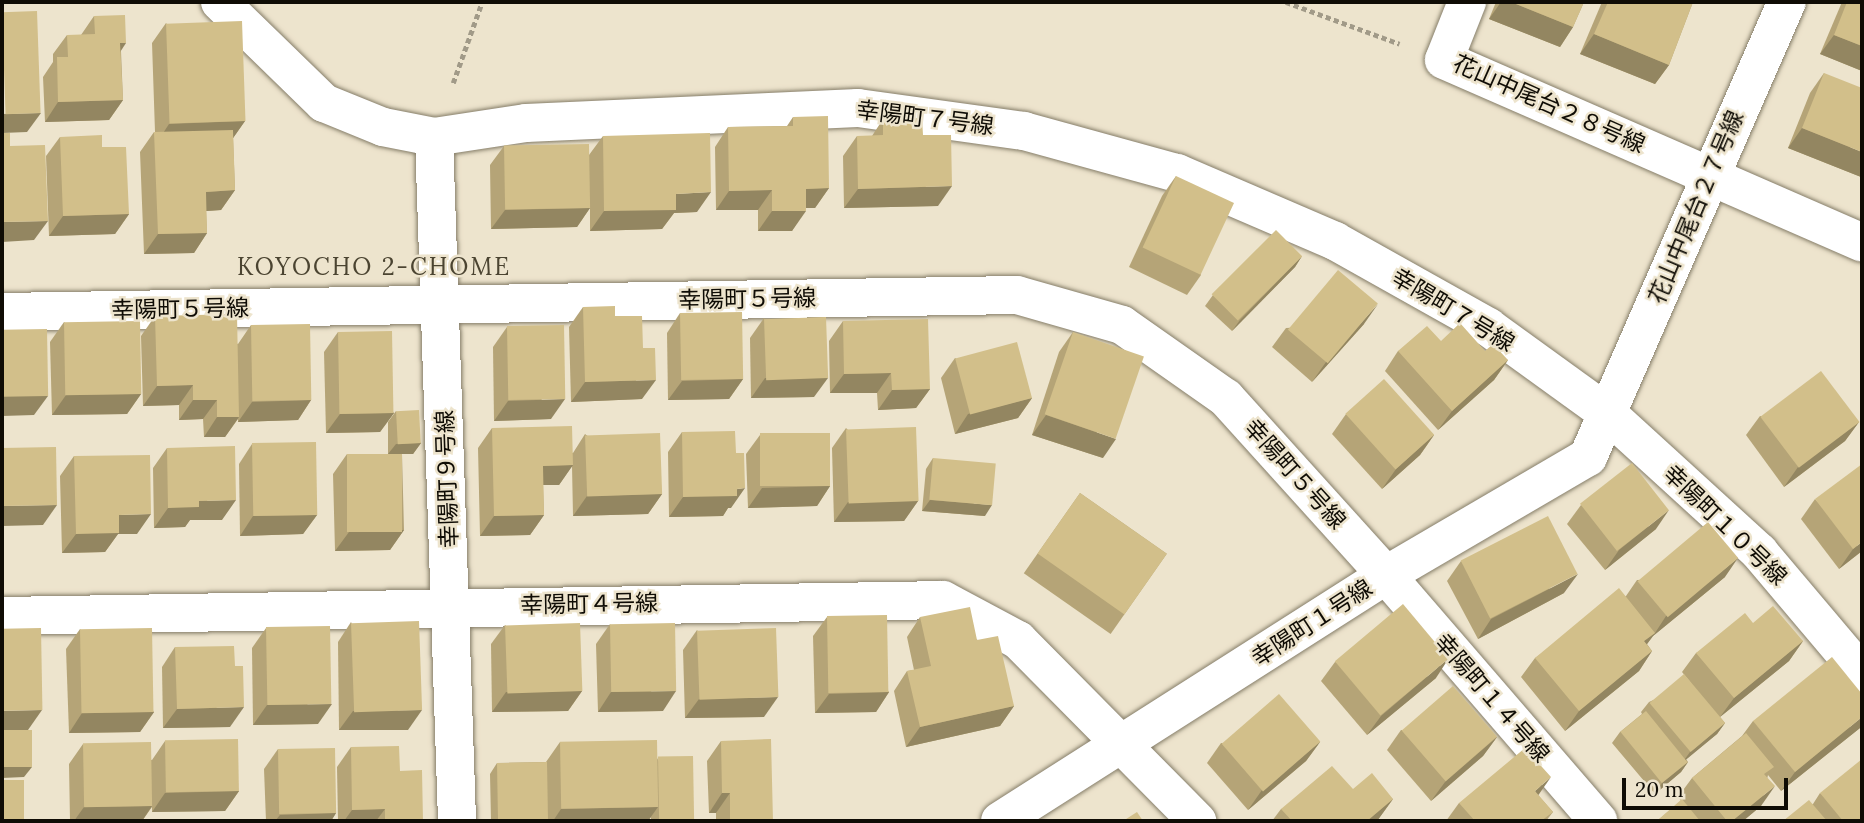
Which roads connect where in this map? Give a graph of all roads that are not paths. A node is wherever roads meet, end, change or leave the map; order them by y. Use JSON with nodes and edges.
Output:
{"nodes":[{"id":1,"x":220,"y":2,"type":"edge"},
{"id":2,"x":1467,"y":2,"type":"edge"},
{"id":3,"x":1787,"y":2,"type":"edge"},
{"id":4,"x":434,"y":137,"type":"junction"},
{"id":5,"x":1708,"y":175,"type":"junction"},
{"id":6,"x":1862,"y":243,"type":"edge"},
{"id":7,"x":442,"y":305,"type":"junction"},
{"id":8,"x":2,"y":312,"type":"edge"},
{"id":9,"x":1608,"y":414,"type":"junction"},
{"id":10,"x":1386,"y":575,"type":"junction"},
{"id":11,"x":451,"y":605,"type":"junction"},
{"id":12,"x":2,"y":616,"type":"edge"},
{"id":13,"x":1861,"y":670,"type":"edge"},
{"id":14,"x":1122,"y":746,"type":"junction"},
{"id":15,"x":457,"y":821,"type":"edge"},
{"id":16,"x":1000,"y":821,"type":"edge"},
{"id":17,"x":1197,"y":821,"type":"edge"},
{"id":18,"x":1598,"y":821,"type":"edge"}],
"edges":[{"from":1,"to":4,"type":"street","name":"幸陽町７号線"},
{"from":2,"to":5,"type":"street","name":"花山中尾台２８号線"},
{"from":3,"to":5,"type":"street","name":"花山中尾台２７号線"},
{"from":4,"to":7,"type":"street","name":"幸陽町９号線"},
{"from":4,"to":9,"type":"street","name":"幸陽町７号線"},
{"from":5,"to":6,"type":"street","name":"花山中尾台２８号線"},
{"from":5,"to":9,"type":"street","name":"花山中尾台２７号線"},
{"from":7,"to":8,"type":"street","name":"幸陽町５号線"},
{"from":7,"to":10,"type":"street","name":"幸陽町５号線"},
{"from":7,"to":11,"type":"street","name":"幸陽町９号線"},
{"from":9,"to":10,"type":"street","name":"幸陽町１号線"},
{"from":9,"to":13,"type":"street","name":"幸陽町１０号線"},
{"from":10,"to":14,"type":"street","name":"幸陽町１号線"},
{"from":10,"to":18,"type":"street","name":"幸陽町１４号線"},
{"from":11,"to":12,"type":"street","name":"幸陽町４号線"},
{"from":11,"to":14,"type":"street","name":"幸陽町４号線"},
{"from":11,"to":15,"type":"street","name":"幸陽町９号線"},
{"from":14,"to":16,"type":"street","name":"幸陽町１号線"},
{"from":14,"to":17,"type":"street","name":"幸陽町４号線"}]}
